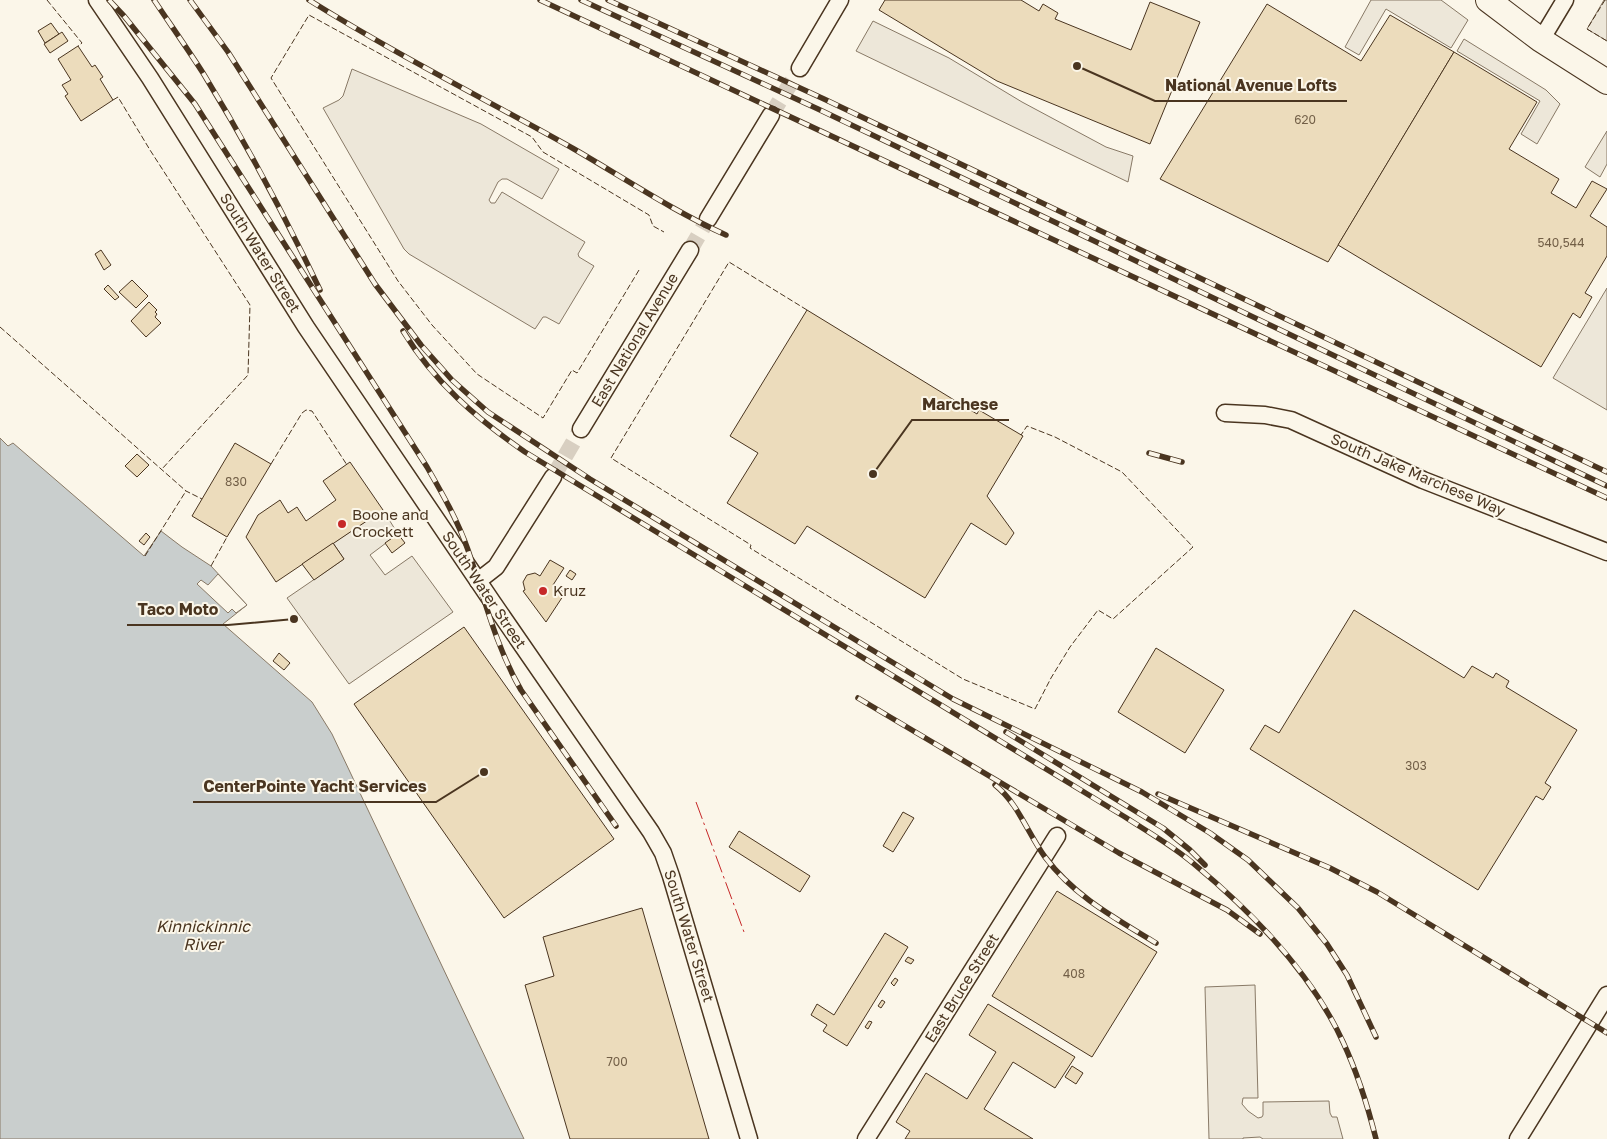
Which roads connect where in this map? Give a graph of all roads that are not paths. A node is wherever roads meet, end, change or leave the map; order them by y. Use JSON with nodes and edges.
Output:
{"nodes":[{"id":1,"x":97,"y":0,"type":"edge"},
{"id":2,"x":840,"y":0,"type":"edge"},
{"id":3,"x":1488,"y":0,"type":"edge"},
{"id":4,"x":1565,"y":0,"type":"edge"},
{"id":5,"x":1540,"y":40,"type":"junction"},
{"id":6,"x":800,"y":68,"type":"tunnel mouth"},
{"id":7,"x":1607,"y":82,"type":"edge"},
{"id":8,"x":772,"y":115,"type":"tunnel mouth"},
{"id":9,"x":708,"y":219,"type":"tunnel mouth"},
{"id":10,"x":690,"y":250,"type":"tunnel mouth"},
{"id":11,"x":1225,"y":414,"type":"dead end"},
{"id":12,"x":581,"y":430,"type":"tunnel mouth"},
{"id":13,"x":553,"y":478,"type":"tunnel mouth"},
{"id":14,"x":1607,"y":552,"type":"edge"},
{"id":15,"x":478,"y":580,"type":"junction"},
{"id":16,"x":1057,"y":836,"type":"dead end"},
{"id":17,"x":1607,"y":995,"type":"edge"},
{"id":18,"x":749,"y":1139,"type":"edge"},
{"id":19,"x":866,"y":1139,"type":"edge"},
{"id":20,"x":1518,"y":1139,"type":"edge"}],
"edges":[{"from":1,"to":15,"type":"street","name":"South Water Street"},
{"from":2,"to":6,"type":"street"},
{"from":3,"to":5,"type":"main road"},
{"from":4,"to":5,"type":"street"},
{"from":5,"to":7,"type":"main road"},
{"from":8,"to":9,"type":"street"},
{"from":10,"to":12,"type":"street","name":"East National Avenue"},
{"from":11,"to":14,"type":"street","name":"South Jake Marchese Way"},
{"from":13,"to":15,"type":"street"},
{"from":15,"to":18,"type":"street","name":"South Water Street"},
{"from":16,"to":19,"type":"street","name":"East Bruce Street"},
{"from":17,"to":20,"type":"street"}]}
